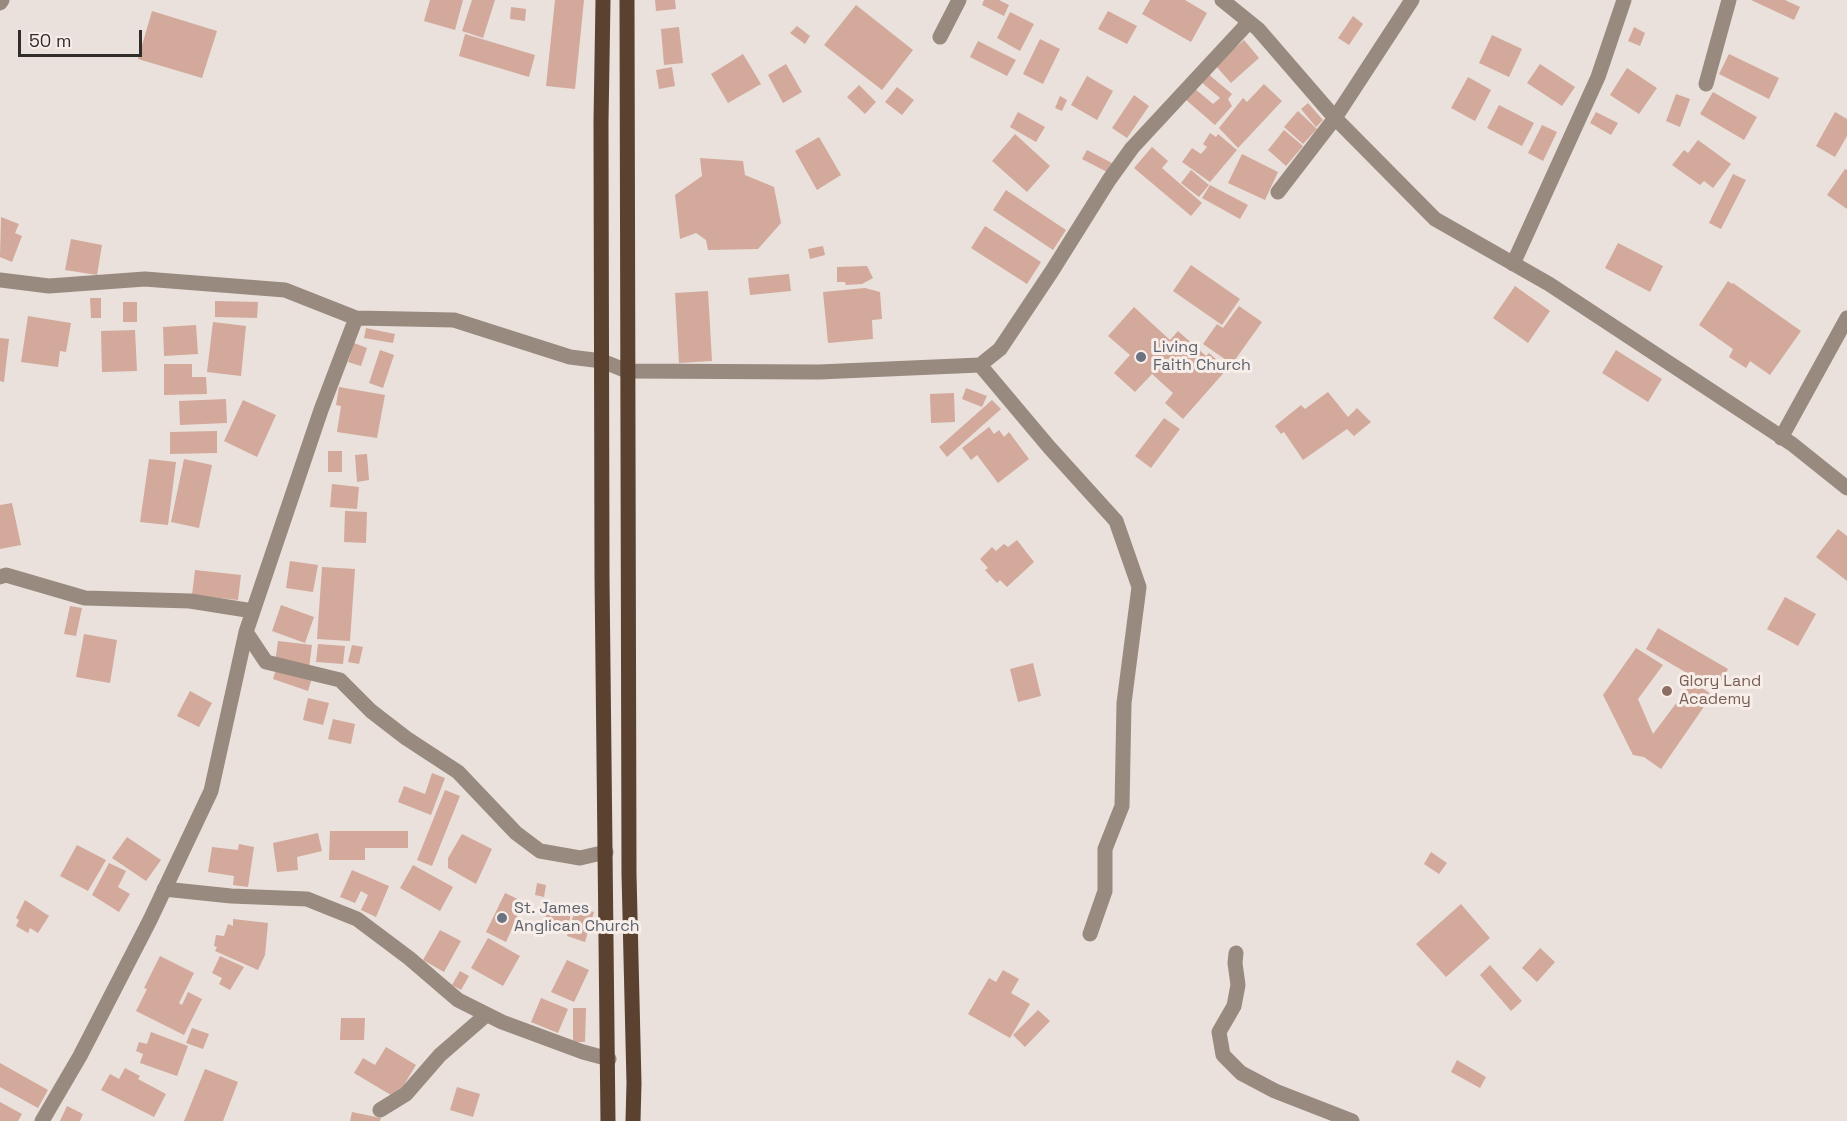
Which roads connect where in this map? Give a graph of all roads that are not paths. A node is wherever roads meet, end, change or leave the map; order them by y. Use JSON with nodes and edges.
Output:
{"nodes":[{"id":1,"x":603,"y":0,"type":"edge"},
{"id":2,"x":627,"y":0,"type":"edge"},
{"id":3,"x":959,"y":0,"type":"edge"},
{"id":4,"x":1222,"y":0,"type":"edge"},
{"id":5,"x":1412,"y":0,"type":"edge"},
{"id":6,"x":1624,"y":0,"type":"edge"},
{"id":7,"x":1729,"y":0,"type":"edge"},
{"id":8,"x":1249,"y":22,"type":"junction"},
{"id":9,"x":940,"y":37,"type":"dead end"},
{"id":10,"x":1706,"y":84,"type":"dead end"},
{"id":11,"x":1335,"y":118,"type":"junction"},
{"id":12,"x":1278,"y":192,"type":"dead end"},
{"id":13,"x":1514,"y":264,"type":"junction"},
{"id":14,"x":0,"y":280,"type":"edge"},
{"id":15,"x":356,"y":318,"type":"junction"},
{"id":16,"x":1847,"y":318,"type":"edge"},
{"id":17,"x":602,"y":361,"type":"junction"},
{"id":18,"x":980,"y":365,"type":"junction"},
{"id":19,"x":627,"y":371,"type":"junction"},
{"id":20,"x":1781,"y":438,"type":"junction"},
{"id":21,"x":1847,"y":488,"type":"edge"},
{"id":22,"x":0,"y":577,"type":"edge"},
{"id":23,"x":253,"y":611,"type":"junction"},
{"id":24,"x":246,"y":632,"type":"junction"},
{"id":25,"x":606,"y":852,"type":"junction"},
{"id":26,"x":164,"y":890,"type":"junction"},
{"id":27,"x":1090,"y":934,"type":"dead end"},
{"id":28,"x":1236,"y":953,"type":"dead end"},
{"id":29,"x":486,"y":1015,"type":"junction"},
{"id":30,"x":609,"y":1059,"type":"junction"},
{"id":31,"x":380,"y":1110,"type":"dead end"},
{"id":32,"x":42,"y":1121,"type":"edge"},
{"id":33,"x":608,"y":1121,"type":"edge"},
{"id":34,"x":633,"y":1121,"type":"edge"},
{"id":35,"x":1352,"y":1121,"type":"edge"}],
"edges":[{"from":1,"to":17,"type":"main road"},
{"from":2,"to":19,"type":"main road"},
{"from":3,"to":9,"type":"street"},
{"from":4,"to":8,"type":"street"},
{"from":5,"to":11,"type":"street"},
{"from":6,"to":13,"type":"street"},
{"from":7,"to":10,"type":"street"},
{"from":8,"to":11,"type":"street"},
{"from":8,"to":18,"type":"street"},
{"from":11,"to":12,"type":"street"},
{"from":11,"to":13,"type":"street"},
{"from":13,"to":20,"type":"street"},
{"from":14,"to":15,"type":"street"},
{"from":15,"to":17,"type":"street"},
{"from":15,"to":23,"type":"street"},
{"from":16,"to":20,"type":"street"},
{"from":17,"to":19,"type":"street"},
{"from":17,"to":25,"type":"main road"},
{"from":18,"to":19,"type":"street"},
{"from":18,"to":27,"type":"street"},
{"from":19,"to":34,"type":"main road"},
{"from":20,"to":21,"type":"street"},
{"from":22,"to":23,"type":"street"},
{"from":23,"to":24,"type":"street"},
{"from":24,"to":25,"type":"street"},
{"from":24,"to":26,"type":"street"},
{"from":25,"to":30,"type":"main road"},
{"from":26,"to":29,"type":"street"},
{"from":26,"to":32,"type":"street"},
{"from":28,"to":35,"type":"street"},
{"from":29,"to":30,"type":"street"},
{"from":29,"to":31,"type":"street"},
{"from":30,"to":33,"type":"main road"}]}
